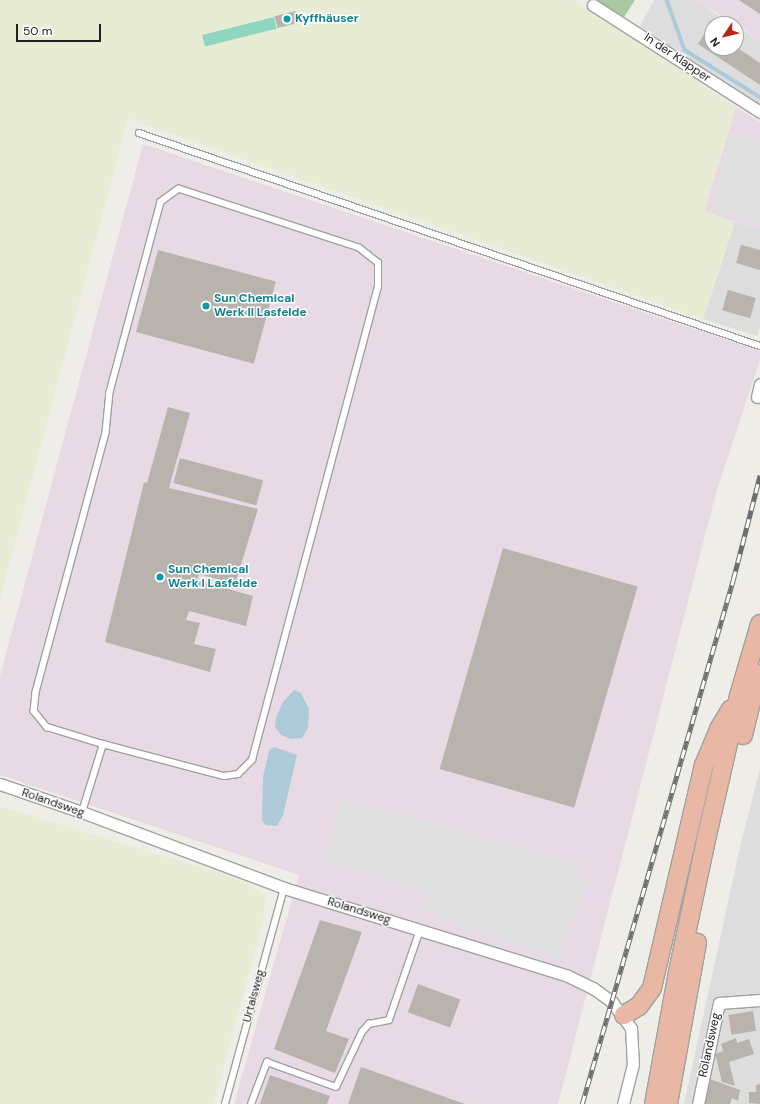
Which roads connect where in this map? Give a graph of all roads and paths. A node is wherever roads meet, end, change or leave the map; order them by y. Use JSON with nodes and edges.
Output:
{"nodes":[{"id":1,"x":593,"y":5,"type":"dead end"},
{"id":2,"x":760,"y":112,"type":"edge"},
{"id":3,"x":139,"y":133,"type":"dead end"},
{"id":4,"x":760,"y":346,"type":"edge"},
{"id":5,"x":760,"y":384,"type":"edge"},
{"id":6,"x":757,"y":397,"type":"dead end"},
{"id":7,"x":760,"y":624,"type":"edge"},
{"id":8,"x":760,"y":668,"type":"edge"},
{"id":9,"x":739,"y":696,"type":"junction"},
{"id":10,"x":103,"y":744,"type":"junction"},
{"id":11,"x":0,"y":784,"type":"edge"},
{"id":12,"x":82,"y":812,"type":"junction"},
{"id":13,"x":284,"y":888,"type":"junction"},
{"id":14,"x":420,"y":930,"type":"junction"},
{"id":15,"x":760,"y":1000,"type":"edge"},
{"id":16,"x":624,"y":1015,"type":"junction"},
{"id":17,"x":225,"y":1103,"type":"edge"},
{"id":18,"x":232,"y":1104,"type":"edge"},
{"id":19,"x":251,"y":1104,"type":"edge"},
{"id":20,"x":623,"y":1104,"type":"edge"},
{"id":21,"x":654,"y":1104,"type":"edge"},
{"id":22,"x":668,"y":1104,"type":"edge"},
{"id":23,"x":698,"y":1104,"type":"edge"}],
"edges":[{"from":1,"to":2,"type":"street","name":"In der Klapper"},
{"from":3,"to":4,"type":"lane"},
{"from":5,"to":6,"type":"street"},
{"from":7,"to":9,"type":"highway"},
{"from":8,"to":22,"type":"highway"},
{"from":9,"to":16,"type":"highway"},
{"from":9,"to":21,"type":"highway"},
{"from":10,"to":10,"type":"lane"},
{"from":10,"to":12,"type":"lane"},
{"from":11,"to":12,"type":"street","name":"Rolandsweg"},
{"from":12,"to":13,"type":"street","name":"Rolandsweg"},
{"from":13,"to":14,"type":"street","name":"Rolandsweg"},
{"from":13,"to":17,"type":"lane","name":"Urtalsweg"},
{"from":14,"to":16,"type":"street","name":"Rolandsweg"},
{"from":14,"to":19,"type":"lane"},
{"from":15,"to":23,"type":"street","name":"Rolandsweg"},
{"from":16,"to":20,"type":"street","name":"Rolandsweg"},
{"from":17,"to":18,"type":"lane"}]}
